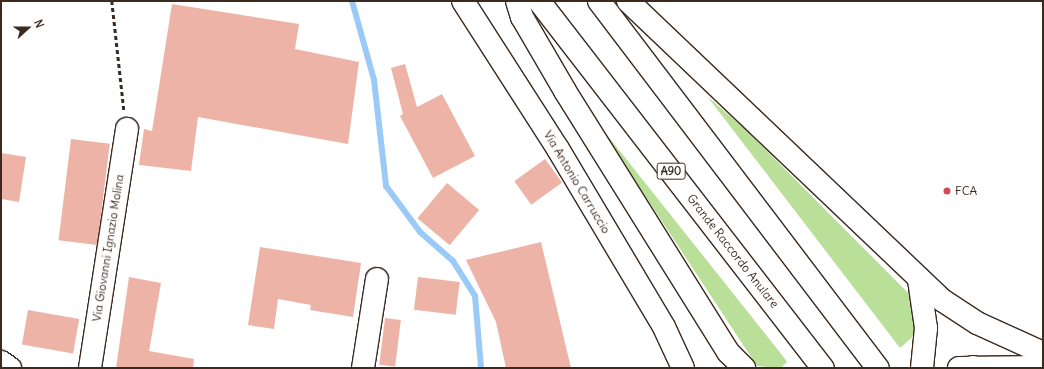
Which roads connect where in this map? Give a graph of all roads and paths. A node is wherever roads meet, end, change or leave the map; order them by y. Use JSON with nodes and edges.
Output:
{"nodes":[{"id":1,"x":112,"y":1,"type":"edge"},
{"id":2,"x":464,"y":1,"type":"edge"},
{"id":3,"x":517,"y":1,"type":"edge"},
{"id":4,"x":539,"y":1,"type":"edge"},
{"id":5,"x":599,"y":1,"type":"edge"},
{"id":6,"x":628,"y":1,"type":"edge"},
{"id":7,"x":127,"y":129,"type":"joint"},
{"id":8,"x":377,"y":279,"type":"dead end"},
{"id":9,"x":919,"y":280,"type":"junction"},
{"id":10,"x":1043,"y":353,"type":"edge"},
{"id":11,"x":729,"y":360,"type":"edge"},
{"id":12,"x":1,"y":362,"type":"edge"},
{"id":13,"x":1043,"y":367,"type":"edge"},
{"id":14,"x":10,"y":368,"type":"edge"},
{"id":15,"x":90,"y":368,"type":"edge"},
{"id":16,"x":363,"y":368,"type":"edge"},
{"id":17,"x":683,"y":368,"type":"edge"},
{"id":18,"x":744,"y":368,"type":"edge"},
{"id":19,"x":823,"y":368,"type":"edge"},
{"id":20,"x":878,"y":368,"type":"edge"},
{"id":21,"x":922,"y":368,"type":"edge"},
{"id":22,"x":969,"y":368,"type":"edge"}],
"edges":[{"from":1,"to":7,"type":"path"},
{"from":2,"to":17,"type":"main road","name":"Via Antonio Carruccio"},
{"from":3,"to":11,"type":"main road"},
{"from":4,"to":19,"type":"main road","name":"Grande Raccordo Anulare","number":"A90"},
{"from":5,"to":20,"type":"main road"},
{"from":6,"to":9,"type":"main road"},
{"from":7,"to":15,"type":"main road","name":"Via Giovanni Ignazio Molina"},
{"from":8,"to":16,"type":"main road"},
{"from":9,"to":10,"type":"main road"},
{"from":9,"to":21,"type":"main road"},
{"from":11,"to":18,"type":"main road"},
{"from":12,"to":14,"type":"main road"},
{"from":13,"to":22,"type":"main road"}]}
